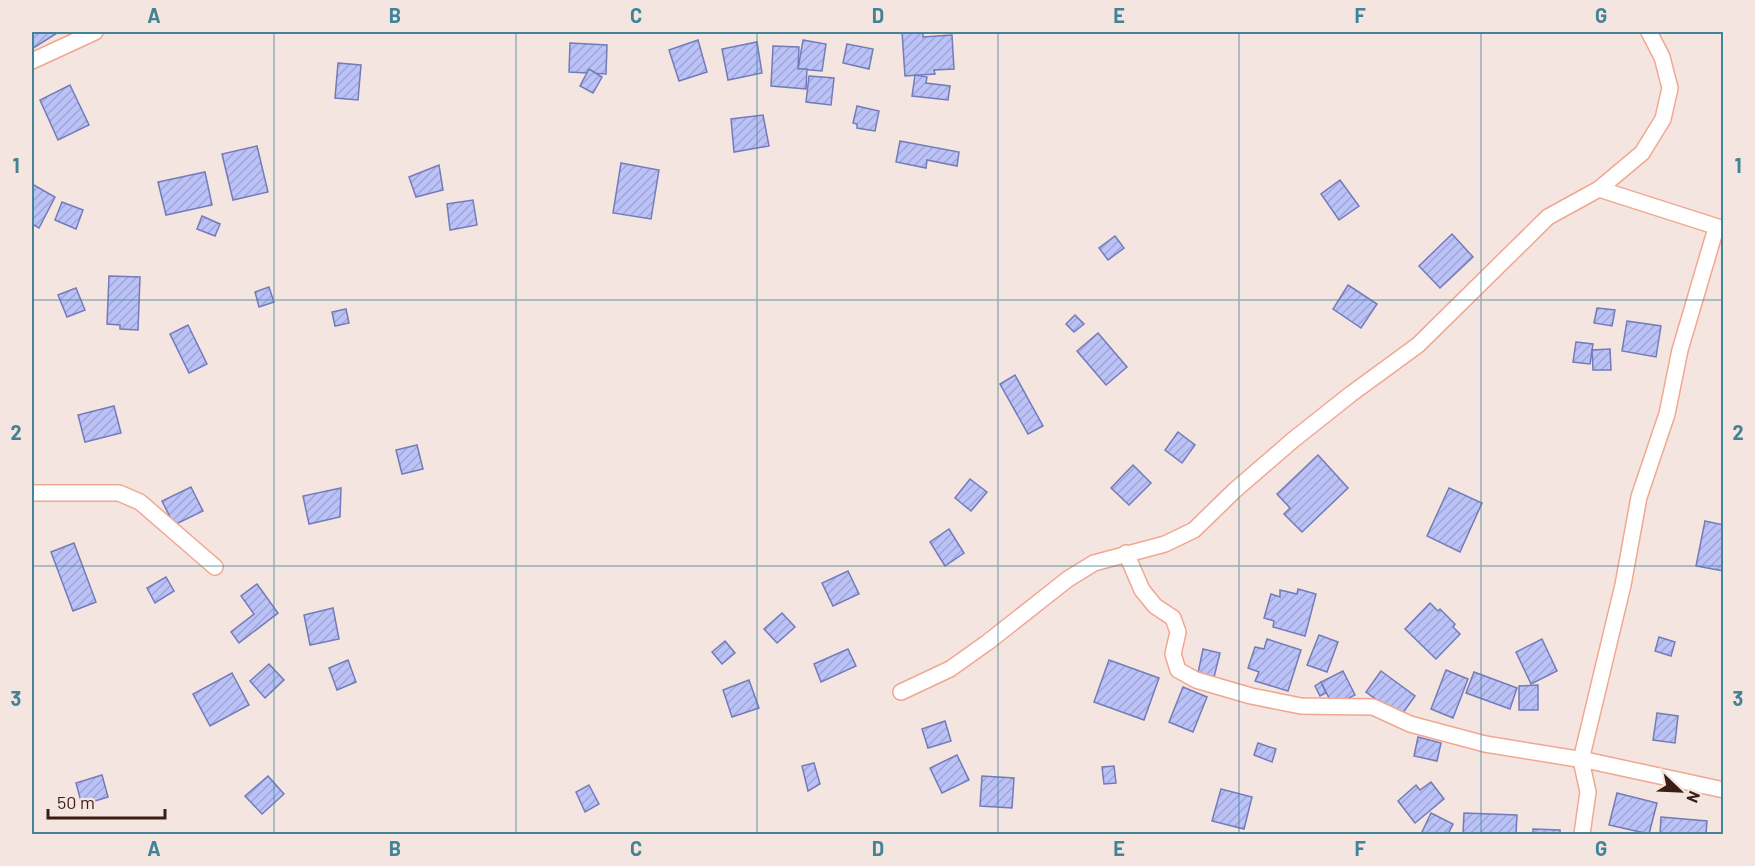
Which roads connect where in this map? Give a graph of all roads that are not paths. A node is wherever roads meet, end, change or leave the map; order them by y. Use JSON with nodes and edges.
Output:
{"nodes":[{"id":1,"x":95,"y":32,"type":"edge"},
{"id":2,"x":1649,"y":32,"type":"edge"},
{"id":3,"x":32,"y":61,"type":"edge"},
{"id":4,"x":1599,"y":189,"type":"junction"},
{"id":5,"x":1720,"y":229,"type":"edge"},
{"id":6,"x":32,"y":492,"type":"edge"},
{"id":7,"x":1126,"y":553,"type":"junction"},
{"id":8,"x":215,"y":567,"type":"dead end"},
{"id":9,"x":901,"y":692,"type":"dead end"},
{"id":10,"x":1581,"y":760,"type":"junction"},
{"id":11,"x":1724,"y":790,"type":"edge"},
{"id":12,"x":1582,"y":834,"type":"edge"}],
"edges":[{"from":1,"to":3,"type":"street"},
{"from":2,"to":4,"type":"street"},
{"from":4,"to":5,"type":"street"},
{"from":4,"to":7,"type":"street"},
{"from":5,"to":10,"type":"street"},
{"from":6,"to":8,"type":"street"},
{"from":7,"to":9,"type":"street"},
{"from":7,"to":10,"type":"street"},
{"from":10,"to":11,"type":"street"},
{"from":10,"to":12,"type":"street"}]}
